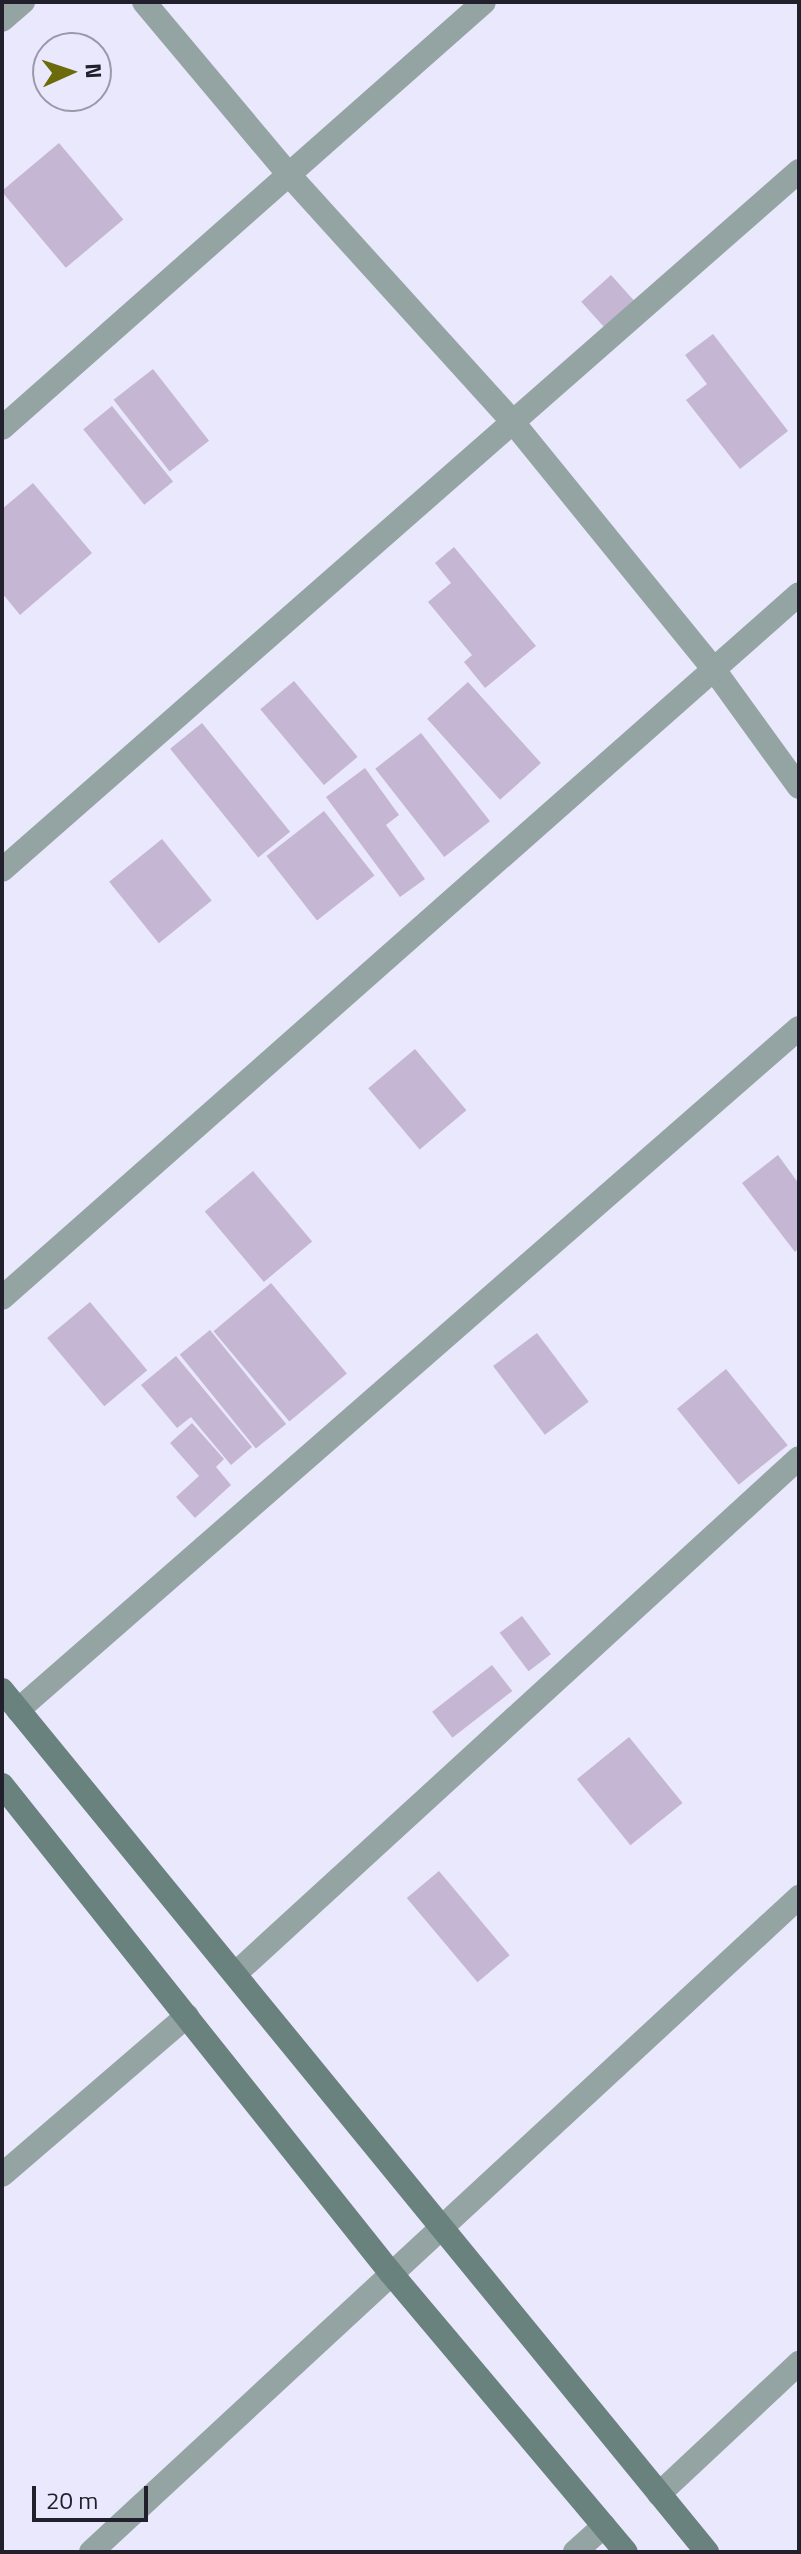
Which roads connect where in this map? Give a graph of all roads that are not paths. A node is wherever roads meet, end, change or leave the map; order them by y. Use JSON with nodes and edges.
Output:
{"nodes":[{"id":1,"x":23,"y":2,"type":"edge"},
{"id":2,"x":144,"y":2,"type":"edge"},
{"id":3,"x":484,"y":2,"type":"edge"},
{"id":4,"x":2,"y":20,"type":"edge"},
{"id":5,"x":799,"y":171,"type":"edge"},
{"id":6,"x":290,"y":176,"type":"junction"},
{"id":7,"x":512,"y":421,"type":"junction"},
{"id":8,"x":2,"y":428,"type":"edge"},
{"id":9,"x":799,"y":594,"type":"edge"},
{"id":10,"x":715,"y":671,"type":"junction"},
{"id":11,"x":799,"y":787,"type":"edge"},
{"id":12,"x":2,"y":870,"type":"edge"},
{"id":13,"x":799,"y":1028,"type":"edge"},
{"id":14,"x":2,"y":1298,"type":"edge"},
{"id":15,"x":799,"y":1458,"type":"edge"},
{"id":16,"x":2,"y":1690,"type":"edge"},
{"id":17,"x":18,"y":1710,"type":"junction"},
{"id":18,"x":2,"y":1785,"type":"edge"},
{"id":19,"x":799,"y":1897,"type":"edge"},
{"id":20,"x":235,"y":1974,"type":"junction"},
{"id":21,"x":187,"y":2016,"type":"junction"},
{"id":22,"x":2,"y":2175,"type":"edge"},
{"id":23,"x":438,"y":2227,"type":"junction"},
{"id":24,"x":390,"y":2272,"type":"junction"},
{"id":25,"x":799,"y":2363,"type":"edge"},
{"id":26,"x":659,"y":2494,"type":"junction"},
{"id":27,"x":604,"y":2526,"type":"junction"},
{"id":28,"x":91,"y":2552,"type":"edge"},
{"id":29,"x":575,"y":2552,"type":"edge"},
{"id":30,"x":626,"y":2552,"type":"edge"},
{"id":31,"x":707,"y":2552,"type":"edge"}],
"edges":[{"from":1,"to":4,"type":"street"},
{"from":2,"to":6,"type":"street"},
{"from":3,"to":6,"type":"street"},
{"from":5,"to":7,"type":"street"},
{"from":6,"to":7,"type":"street"},
{"from":6,"to":8,"type":"street"},
{"from":7,"to":10,"type":"street"},
{"from":7,"to":12,"type":"street"},
{"from":9,"to":10,"type":"street"},
{"from":10,"to":11,"type":"street"},
{"from":10,"to":14,"type":"street"},
{"from":13,"to":17,"type":"street"},
{"from":15,"to":20,"type":"street"},
{"from":16,"to":17,"type":"street"},
{"from":17,"to":20,"type":"street"},
{"from":18,"to":21,"type":"street"},
{"from":19,"to":23,"type":"street"},
{"from":20,"to":23,"type":"street"},
{"from":21,"to":22,"type":"street"},
{"from":21,"to":24,"type":"street"},
{"from":23,"to":24,"type":"street"},
{"from":23,"to":26,"type":"street"},
{"from":24,"to":27,"type":"street"},
{"from":24,"to":28,"type":"street"},
{"from":25,"to":26,"type":"street"},
{"from":26,"to":31,"type":"street"},
{"from":27,"to":29,"type":"street"},
{"from":27,"to":30,"type":"street"}]}
